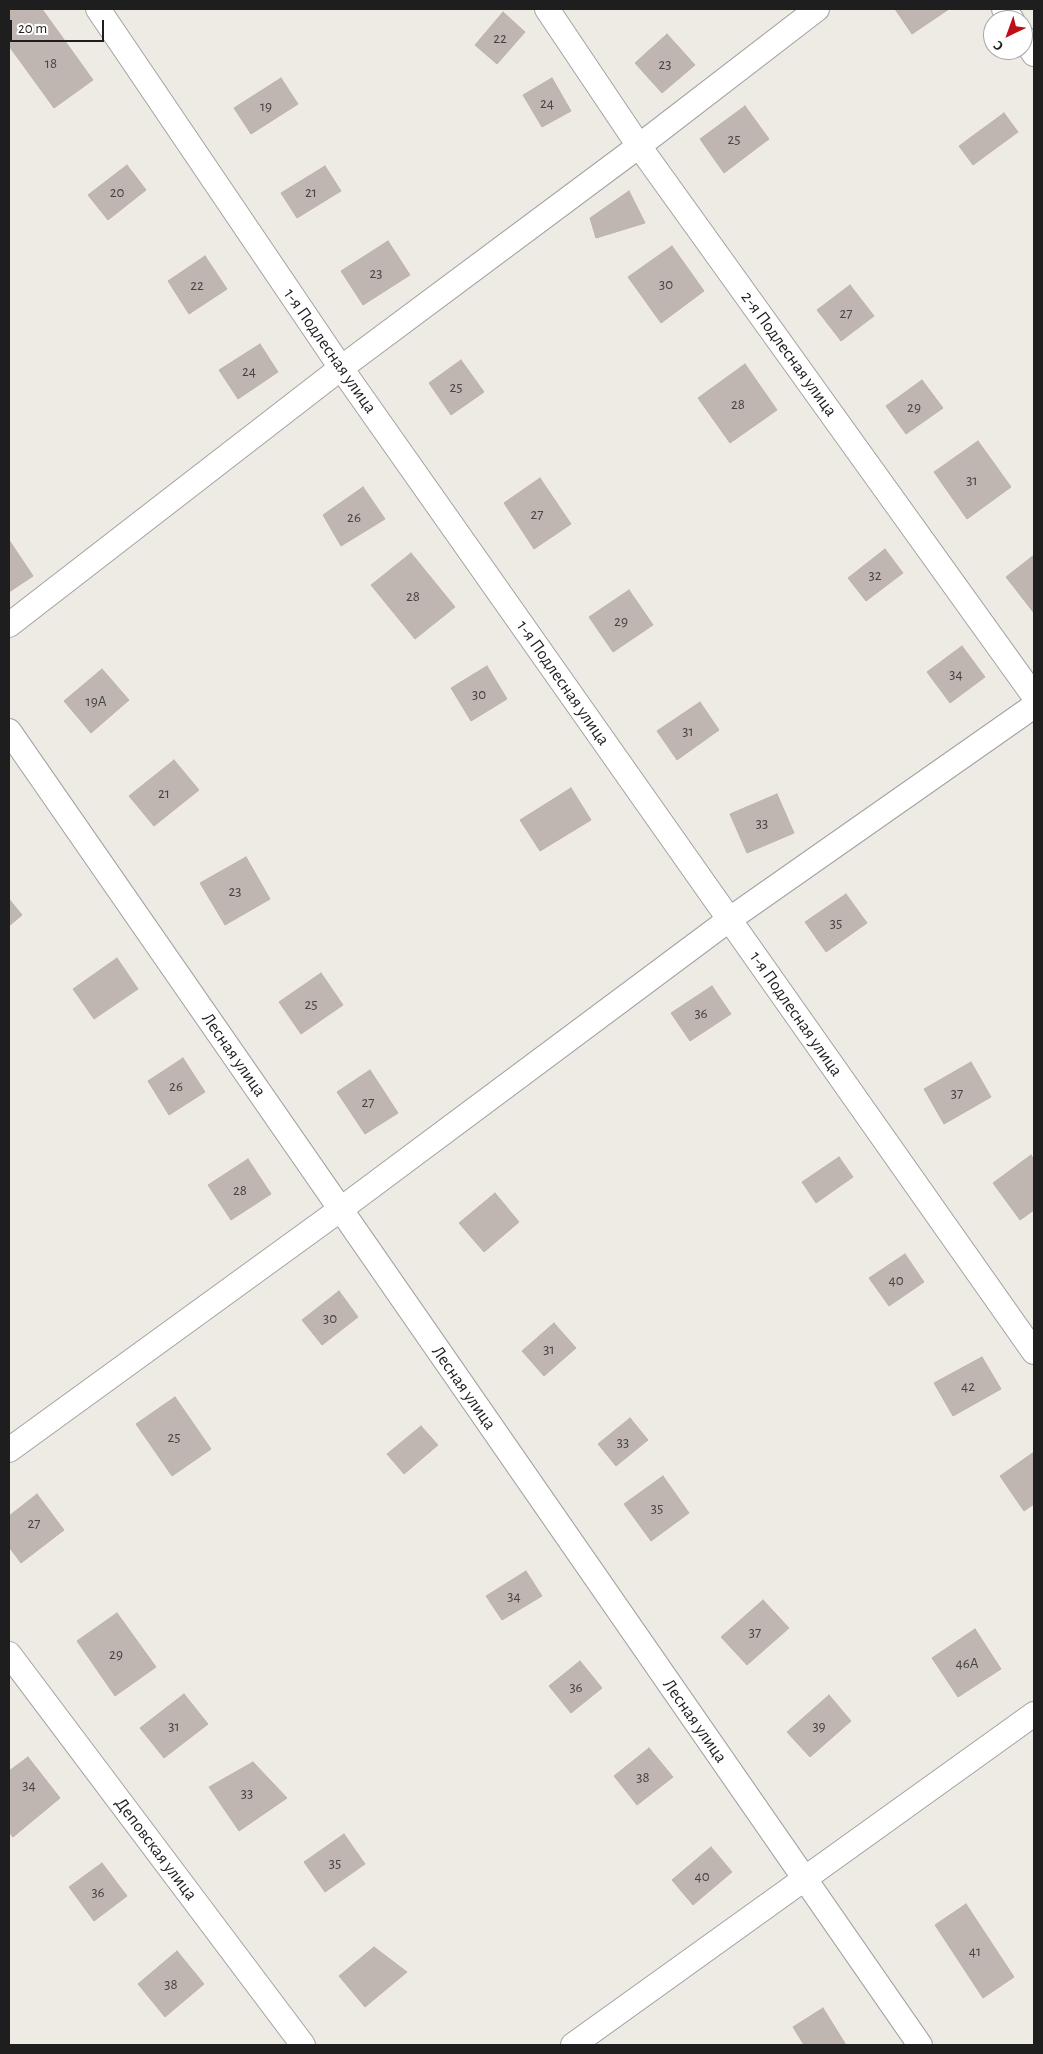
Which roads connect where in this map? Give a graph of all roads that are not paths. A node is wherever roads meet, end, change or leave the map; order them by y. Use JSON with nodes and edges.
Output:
{"nodes":[{"id":1,"x":98,"y":9,"type":"edge"},
{"id":2,"x":547,"y":9,"type":"edge"},
{"id":3,"x":817,"y":9,"type":"edge"},
{"id":4,"x":639,"y":146,"type":"junction"},
{"id":5,"x":341,"y":368,"type":"junction"},
{"id":6,"x":9,"y":625,"type":"edge"},
{"id":7,"x":1034,"y":696,"type":"edge"},
{"id":8,"x":1034,"y":706,"type":"edge"},
{"id":9,"x":9,"y":731,"type":"edge"},
{"id":10,"x":730,"y":919,"type":"junction"},
{"id":11,"x":341,"y":1209,"type":"junction"},
{"id":12,"x":1034,"y":1352,"type":"edge"},
{"id":13,"x":9,"y":1450,"type":"edge"},
{"id":14,"x":9,"y":1654,"type":"edge"},
{"id":15,"x":1034,"y":1714,"type":"edge"},
{"id":16,"x":805,"y":1879,"type":"junction"},
{"id":17,"x":303,"y":2045,"type":"edge"},
{"id":18,"x":573,"y":2045,"type":"edge"},
{"id":19,"x":920,"y":2045,"type":"edge"}],
"edges":[{"from":1,"to":5,"type":"street","name":"1-я Подлесная улица"},
{"from":2,"to":4,"type":"street","name":"2-я Подлесная улица"},
{"from":3,"to":4,"type":"street"},
{"from":4,"to":5,"type":"street"},
{"from":4,"to":7,"type":"street","name":"2-я Подлесная улица"},
{"from":5,"to":6,"type":"street"},
{"from":5,"to":10,"type":"street","name":"1-я Подлесная улица"},
{"from":8,"to":10,"type":"street"},
{"from":9,"to":11,"type":"street","name":"Лесная улица"},
{"from":10,"to":11,"type":"street"},
{"from":10,"to":12,"type":"street","name":"1-я Подлесная улица"},
{"from":11,"to":13,"type":"street"},
{"from":11,"to":16,"type":"street","name":"Лесная улица"},
{"from":14,"to":17,"type":"street","name":"Деповская улица"},
{"from":15,"to":16,"type":"street"},
{"from":16,"to":18,"type":"street"},
{"from":16,"to":19,"type":"street","name":"Лесная улица"}]}
